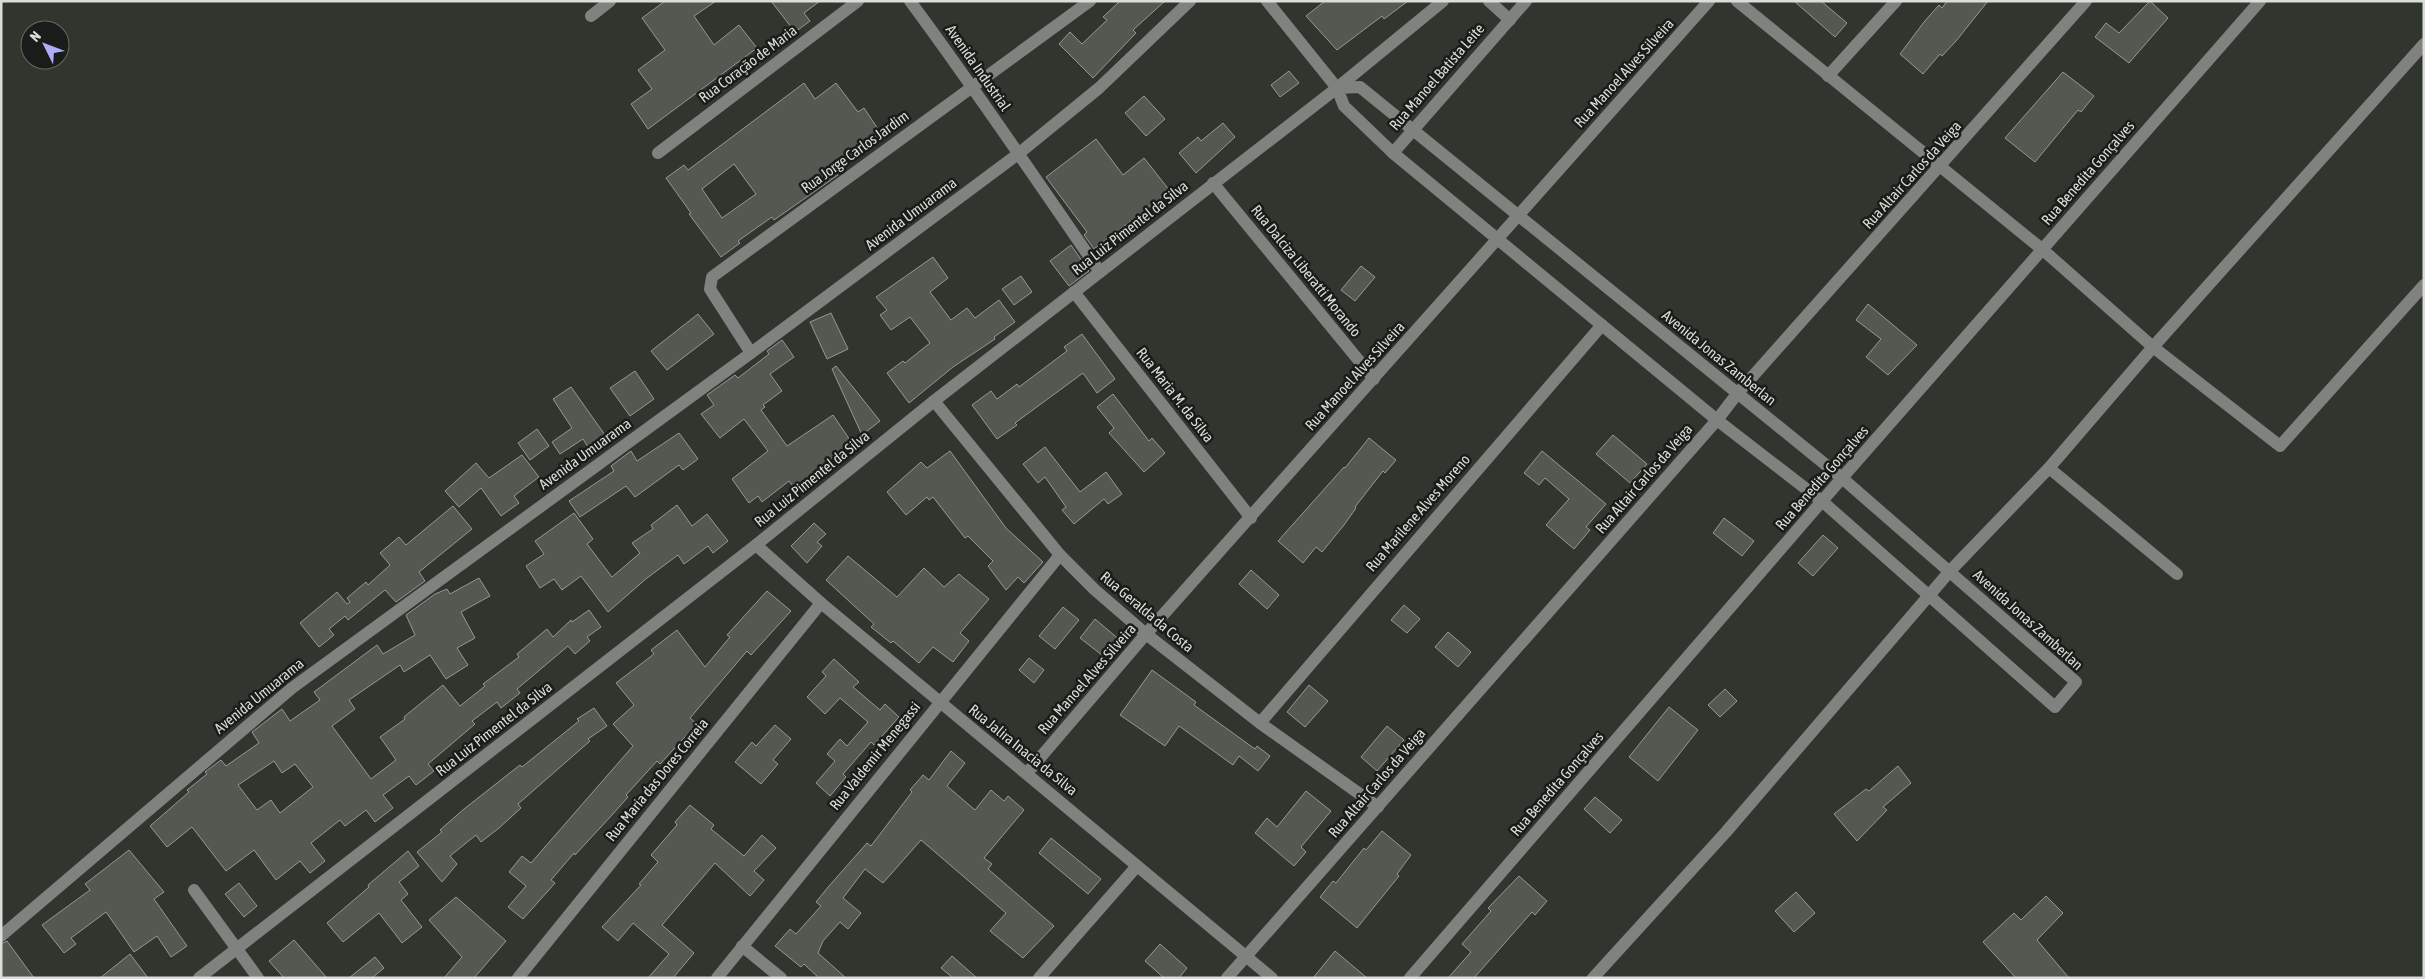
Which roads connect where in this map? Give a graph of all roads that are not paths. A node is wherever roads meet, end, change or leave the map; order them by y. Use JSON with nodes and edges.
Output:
{"nodes":[{"id":1,"x":610,"y":1,"type":"edge"},
{"id":2,"x":858,"y":1,"type":"edge"},
{"id":3,"x":910,"y":1,"type":"edge"},
{"id":4,"x":1090,"y":1,"type":"edge"},
{"id":5,"x":1190,"y":1,"type":"edge"},
{"id":6,"x":1267,"y":1,"type":"edge"},
{"id":7,"x":1443,"y":1,"type":"edge"},
{"id":8,"x":1489,"y":1,"type":"edge"},
{"id":9,"x":1526,"y":1,"type":"edge"},
{"id":10,"x":1709,"y":1,"type":"edge"},
{"id":11,"x":1737,"y":1,"type":"edge"},
{"id":12,"x":1896,"y":1,"type":"edge"},
{"id":13,"x":2086,"y":1,"type":"edge"},
{"id":14,"x":2260,"y":1,"type":"edge"},
{"id":15,"x":591,"y":16,"type":"dead end"},
{"id":16,"x":1510,"y":20,"type":"junction"},
{"id":17,"x":2424,"y":44,"type":"edge"},
{"id":18,"x":1828,"y":76,"type":"junction"},
{"id":19,"x":973,"y":86,"type":"junction"},
{"id":20,"x":1337,"y":88,"type":"junction"},
{"id":21,"x":1412,"y":129,"type":"junction"},
{"id":22,"x":658,"y":153,"type":"dead end"},
{"id":23,"x":1393,"y":153,"type":"junction"},
{"id":24,"x":1018,"y":154,"type":"junction"},
{"id":25,"x":1941,"y":166,"type":"junction"},
{"id":26,"x":1213,"y":183,"type":"junction"},
{"id":27,"x":1518,"y":217,"type":"junction"},
{"id":28,"x":1498,"y":240,"type":"junction"},
{"id":29,"x":2043,"y":250,"type":"junction"},
{"id":30,"x":1100,"y":272,"type":"junction"},
{"id":31,"x":2424,"y":285,"type":"edge"},
{"id":32,"x":1074,"y":292,"type":"junction"},
{"id":33,"x":1602,"y":325,"type":"junction"},
{"id":34,"x":2153,"y":347,"type":"junction"},
{"id":35,"x":752,"y":353,"type":"junction"},
{"id":36,"x":1374,"y":380,"type":"junction"},
{"id":37,"x":1738,"y":394,"type":"junction"},
{"id":38,"x":934,"y":401,"type":"junction"},
{"id":39,"x":1717,"y":420,"type":"junction"},
{"id":40,"x":2049,"y":468,"type":"junction"},
{"id":41,"x":1842,"y":478,"type":"junction"},
{"id":42,"x":1823,"y":502,"type":"junction"},
{"id":43,"x":1251,"y":518,"type":"junction"},
{"id":44,"x":756,"y":545,"type":"junction"},
{"id":45,"x":1060,"y":555,"type":"junction"},
{"id":46,"x":1950,"y":572,"type":"junction"},
{"id":47,"x":2177,"y":574,"type":"dead end"},
{"id":48,"x":1930,"y":596,"type":"junction"},
{"id":49,"x":821,"y":603,"type":"junction"},
{"id":50,"x":1146,"y":634,"type":"junction"},
{"id":51,"x":939,"y":702,"type":"junction"},
{"id":52,"x":1260,"y":722,"type":"junction"},
{"id":53,"x":1027,"y":773,"type":"junction"},
{"id":54,"x":1378,"y":807,"type":"junction"},
{"id":55,"x":1137,"y":866,"type":"junction"},
{"id":56,"x":194,"y":890,"type":"dead end"},
{"id":57,"x":1,"y":936,"type":"edge"},
{"id":58,"x":742,"y":946,"type":"junction"},
{"id":59,"x":236,"y":949,"type":"junction"},
{"id":60,"x":1246,"y":956,"type":"junction"},
{"id":61,"x":199,"y":978,"type":"edge"},
{"id":62,"x":258,"y":978,"type":"edge"},
{"id":63,"x":518,"y":978,"type":"edge"},
{"id":64,"x":717,"y":978,"type":"edge"},
{"id":65,"x":781,"y":978,"type":"edge"},
{"id":66,"x":1040,"y":978,"type":"edge"},
{"id":67,"x":1227,"y":978,"type":"edge"},
{"id":68,"x":1272,"y":978,"type":"edge"},
{"id":69,"x":1410,"y":978,"type":"edge"},
{"id":70,"x":1593,"y":978,"type":"edge"}],
"edges":[{"from":1,"to":15,"type":"street"},
{"from":2,"to":22,"type":"street","name":"Rua Coração de Maria"},
{"from":3,"to":19,"type":"street","name":"Avenida Industrial"},
{"from":4,"to":19,"type":"street","name":"Rua Jorge Carlos Jardim"},
{"from":5,"to":24,"type":"street","name":"Avenida Umuarama"},
{"from":6,"to":20,"type":"street"},
{"from":7,"to":20,"type":"street","name":"Rua Luiz Pimentel da Silva"},
{"from":8,"to":16,"type":"street"},
{"from":9,"to":16,"type":"street","name":"Rua Manoel Batista Leite"},
{"from":10,"to":27,"type":"street","name":"Rua Manoel Alves Silveira"},
{"from":11,"to":18,"type":"street"},
{"from":12,"to":18,"type":"street"},
{"from":13,"to":25,"type":"street","name":"Rua Altair Carlos da Veiga"},
{"from":14,"to":29,"type":"street","name":"Rua Benedita Gonçalves"},
{"from":16,"to":21,"type":"street","name":"Rua Manoel Batista Leite"},
{"from":17,"to":34,"type":"street"},
{"from":18,"to":25,"type":"street"},
{"from":19,"to":24,"type":"street","name":"Avenida Industrial"},
{"from":19,"to":35,"type":"street","name":"Rua Jorge Carlos Jardim"},
{"from":20,"to":21,"type":"street","name":"Avenida Jonas Zamberlan"},
{"from":20,"to":23,"type":"street","name":"Avenida Jonas Zamberlan"},
{"from":20,"to":26,"type":"street","name":"Rua Luiz Pimentel da Silva"},
{"from":21,"to":23,"type":"street","name":"Rua Manoel Batista Leite"},
{"from":21,"to":27,"type":"street","name":"Avenida Jonas Zamberlan"},
{"from":23,"to":28,"type":"street","name":"Avenida Jonas Zamberlan"},
{"from":24,"to":30,"type":"street","name":"Avenida Industrial"},
{"from":24,"to":35,"type":"street","name":"Avenida Umuarama"},
{"from":25,"to":29,"type":"street"},
{"from":25,"to":37,"type":"street","name":"Rua Altair Carlos da Veiga"},
{"from":26,"to":30,"type":"street","name":"Rua Luiz Pimentel da Silva"},
{"from":26,"to":36,"type":"street","name":"Rua Dalciza Liberatti Morando"},
{"from":27,"to":28,"type":"street","name":"Rua Manoel Alves Silveira"},
{"from":27,"to":37,"type":"street","name":"Avenida Jonas Zamberlan"},
{"from":28,"to":33,"type":"street","name":"Avenida Jonas Zamberlan"},
{"from":28,"to":36,"type":"street","name":"Rua Manoel Alves Silveira"},
{"from":29,"to":34,"type":"street"},
{"from":29,"to":41,"type":"street","name":"Rua Benedita Gonçalves"},
{"from":30,"to":32,"type":"street","name":"Rua Luiz Pimentel da Silva"},
{"from":31,"to":34,"type":"street"},
{"from":32,"to":38,"type":"street","name":"Rua Luiz Pimentel da Silva"},
{"from":32,"to":43,"type":"street","name":"Rua Maria M. da Silva"},
{"from":33,"to":39,"type":"street","name":"Avenida Jonas Zamberlan"},
{"from":33,"to":52,"type":"street","name":"Rua Marilene Alves Moreno"},
{"from":34,"to":40,"type":"street"},
{"from":35,"to":57,"type":"street","name":"Avenida Umuarama"},
{"from":36,"to":43,"type":"street","name":"Rua Manoel Alves Silveira"},
{"from":37,"to":39,"type":"street","name":"Rua Altair Carlos da Veiga"},
{"from":37,"to":41,"type":"street","name":"Avenida Jonas Zamberlan"},
{"from":38,"to":44,"type":"street","name":"Rua Luiz Pimentel da Silva"},
{"from":38,"to":45,"type":"street","name":"Rua Geralda da Costa"},
{"from":39,"to":42,"type":"street","name":"Avenida Jonas Zamberlan"},
{"from":39,"to":54,"type":"street","name":"Rua Altair Carlos da Veiga"},
{"from":40,"to":46,"type":"street"},
{"from":40,"to":47,"type":"street"},
{"from":41,"to":42,"type":"street","name":"Rua Benedita Gonçalves"},
{"from":41,"to":46,"type":"street","name":"Avenida Jonas Zamberlan"},
{"from":42,"to":48,"type":"street","name":"Avenida Jonas Zamberlan"},
{"from":42,"to":69,"type":"street","name":"Rua Benedita Gonçalves"},
{"from":43,"to":50,"type":"street","name":"Rua Manoel Alves Silveira"},
{"from":44,"to":49,"type":"street","name":"Rua Jalira Inacia da Silva"},
{"from":44,"to":59,"type":"street","name":"Rua Luiz Pimentel da Silva"},
{"from":45,"to":50,"type":"street","name":"Rua Geralda da Costa"},
{"from":45,"to":51,"type":"street","name":"Rua Valdemir Menegassi"},
{"from":46,"to":48,"type":"street"},
{"from":46,"to":48,"type":"street","name":"Avenida Jonas Zamberlan"},
{"from":48,"to":70,"type":"street"},
{"from":49,"to":51,"type":"street","name":"Rua Jalira Inacia da Silva"},
{"from":49,"to":63,"type":"street","name":"Rua Maria das Dores Correia"},
{"from":50,"to":52,"type":"street","name":"Rua Geralda da Costa"},
{"from":50,"to":53,"type":"street","name":"Rua Manoel Alves Silveira"},
{"from":51,"to":53,"type":"street","name":"Rua Jalira Inacia da Silva"},
{"from":51,"to":58,"type":"street","name":"Rua Valdemir Menegassi"},
{"from":52,"to":54,"type":"street","name":"Rua Geralda da Costa"},
{"from":53,"to":55,"type":"street","name":"Rua Jalira Inacia da Silva"},
{"from":54,"to":60,"type":"street","name":"Rua Altair Carlos da Veiga"},
{"from":55,"to":60,"type":"street","name":"Rua Jalira Inacia da Silva"},
{"from":55,"to":66,"type":"street"},
{"from":56,"to":59,"type":"street"},
{"from":58,"to":64,"type":"street","name":"Rua Valdemir Menegassi"},
{"from":58,"to":65,"type":"street"},
{"from":59,"to":61,"type":"street","name":"Rua Luiz Pimentel da Silva"},
{"from":59,"to":62,"type":"street"},
{"from":60,"to":67,"type":"street","name":"Rua Altair Carlos da Veiga"},
{"from":60,"to":68,"type":"street","name":"Rua Jalira Inacia da Silva"}]}
